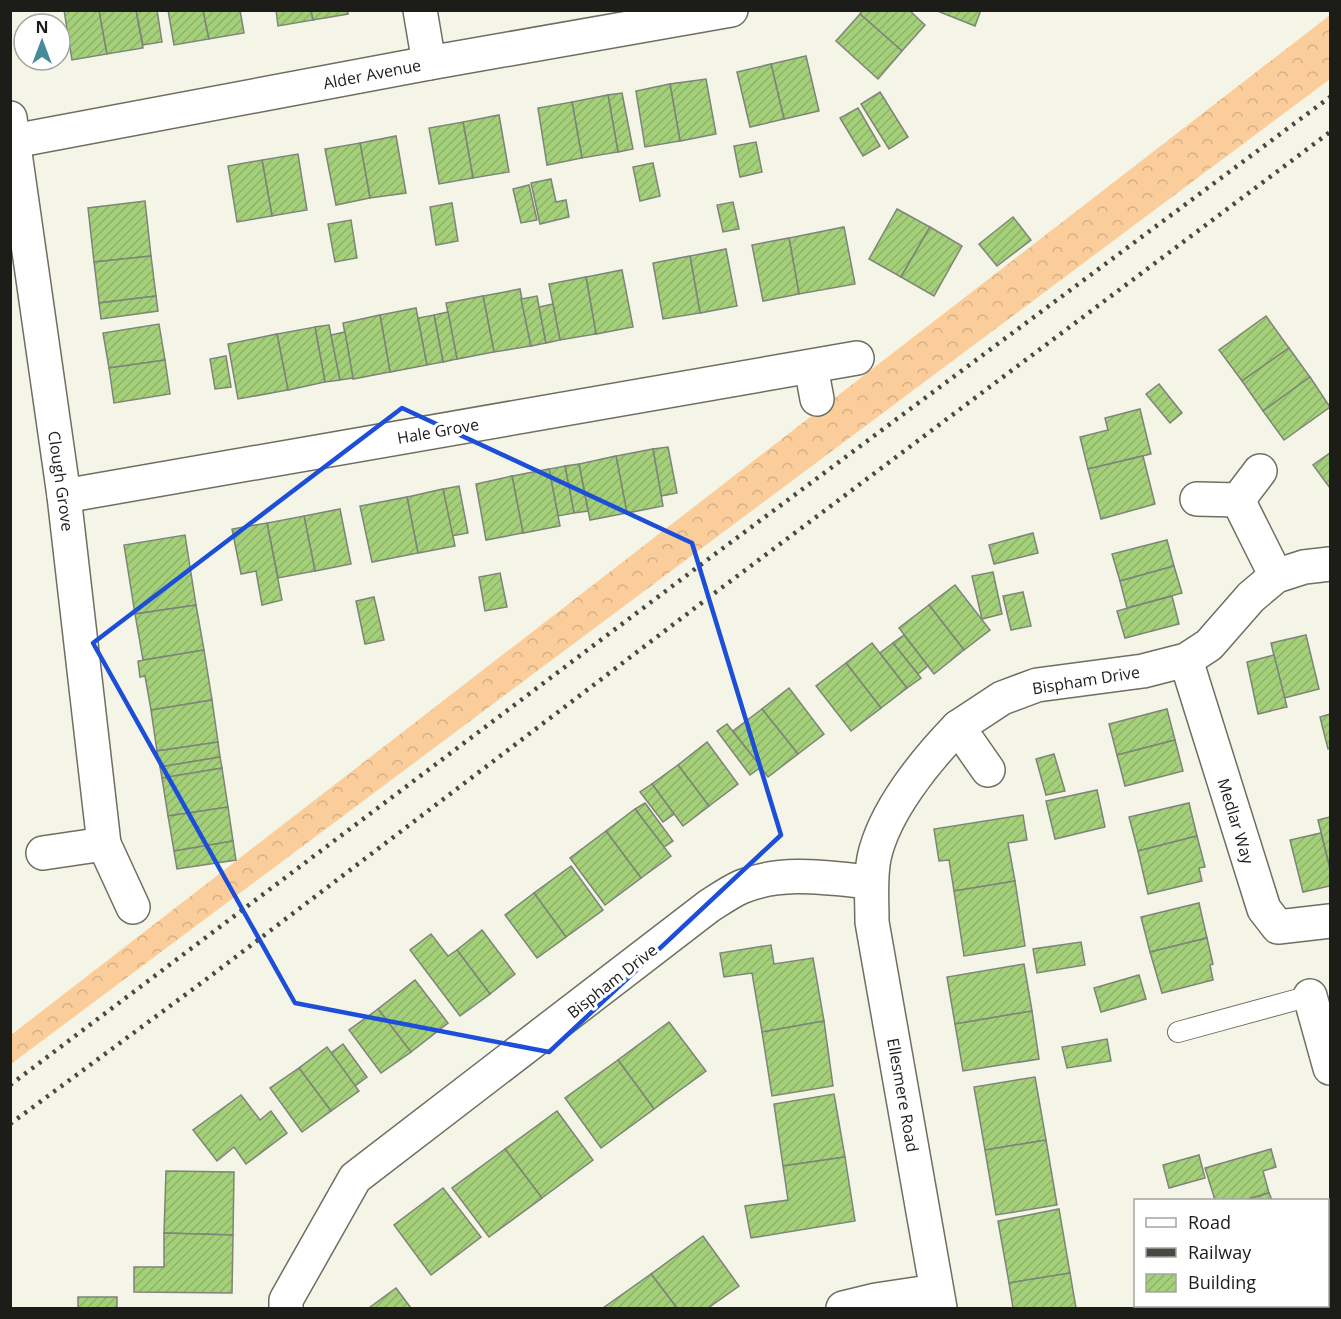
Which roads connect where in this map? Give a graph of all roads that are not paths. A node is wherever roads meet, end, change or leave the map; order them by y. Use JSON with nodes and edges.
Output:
{"nodes":[{"id":1,"x":420,"y":10,"type":"edge"},
{"id":2,"x":731,"y":10,"type":"edge"},
{"id":3,"x":429,"y":63,"type":"junction"},
{"id":4,"x":12,"y":129,"type":"edge"},
{"id":5,"x":857,"y":358,"type":"dead end"},
{"id":6,"x":811,"y":367,"type":"junction"},
{"id":7,"x":816,"y":399,"type":"dead end"},
{"id":8,"x":1260,"y":471,"type":"dead end"},
{"id":9,"x":64,"y":496,"type":"junction"},
{"id":10,"x":1197,"y":500,"type":"dead end"},
{"id":11,"x":1238,"y":500,"type":"junction"},
{"id":12,"x":1330,"y":564,"type":"edge"},
{"id":13,"x":1276,"y":576,"type":"junction"},
{"id":14,"x":1186,"y":660,"type":"junction"},
{"id":15,"x":958,"y":727,"type":"junction"},
{"id":16,"x":988,"y":770,"type":"dead end"},
{"id":17,"x":104,"y":844,"type":"junction"},
{"id":18,"x":43,"y":853,"type":"dead end"},
{"id":19,"x":871,"y":882,"type":"junction"},
{"id":20,"x":133,"y":907,"type":"dead end"},
{"id":21,"x":1330,"y":921,"type":"edge"},
{"id":22,"x":1310,"y":996,"type":"joint"},
{"id":23,"x":1178,"y":1032,"type":"dead end"},
{"id":24,"x":1330,"y":1068,"type":"edge"},
{"id":25,"x":938,"y":1300,"type":"edge"},
{"id":26,"x":285,"y":1308,"type":"edge"},
{"id":27,"x":843,"y":1308,"type":"edge"}],
"edges":[{"from":1,"to":3,"type":"street"},
{"from":2,"to":3,"type":"street","name":"Alder Avenue"},
{"from":3,"to":4,"type":"street","name":"Alder Avenue"},
{"from":4,"to":9,"type":"street","name":"Clough Grove"},
{"from":5,"to":6,"type":"street","name":"Hale Grove"},
{"from":6,"to":7,"type":"street"},
{"from":6,"to":9,"type":"street","name":"Hale Grove"},
{"from":8,"to":11,"type":"street"},
{"from":9,"to":17,"type":"street","name":"Clough Grove"},
{"from":10,"to":11,"type":"street"},
{"from":11,"to":13,"type":"street"},
{"from":12,"to":13,"type":"street"},
{"from":13,"to":14,"type":"street"},
{"from":14,"to":15,"type":"street","name":"Bispham Drive"},
{"from":14,"to":21,"type":"street","name":"Medlar Way"},
{"from":15,"to":16,"type":"street"},
{"from":15,"to":19,"type":"street","name":"Bispham Drive"},
{"from":17,"to":18,"type":"street"},
{"from":17,"to":20,"type":"street","name":"Clough Grove"},
{"from":19,"to":25,"type":"street","name":"Ellesmere Road"},
{"from":19,"to":26,"type":"street","name":"Bispham Drive"},
{"from":22,"to":23,"type":"lane"},
{"from":22,"to":24,"type":"street"},
{"from":25,"to":27,"type":"street"}]}
